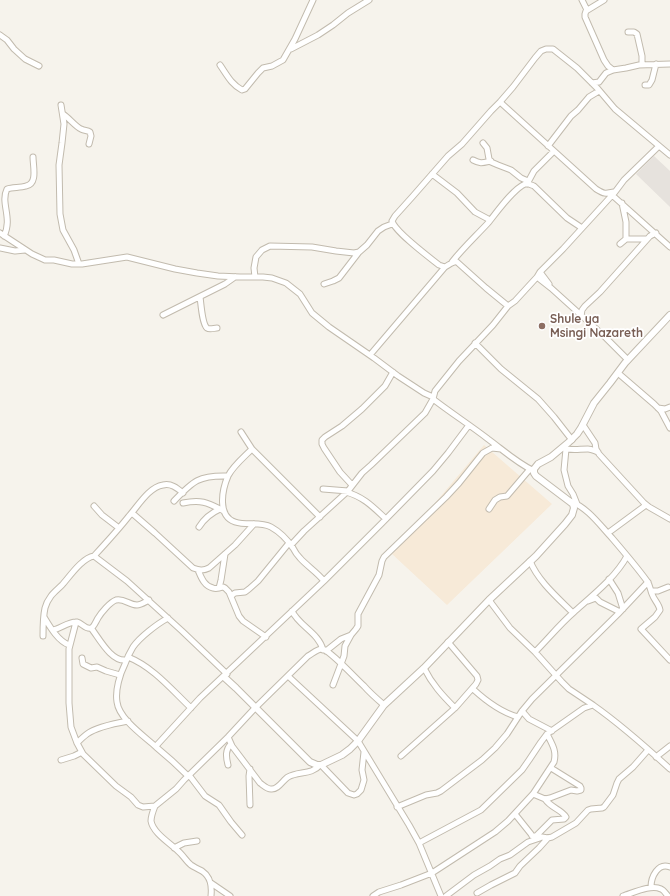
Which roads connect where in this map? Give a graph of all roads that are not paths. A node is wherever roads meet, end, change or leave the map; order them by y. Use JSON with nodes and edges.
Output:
{"nodes":[{"id":1,"x":313,"y":0,"type":"edge"},
{"id":2,"x":370,"y":0,"type":"edge"},
{"id":3,"x":582,"y":0,"type":"edge"},
{"id":4,"x":604,"y":0,"type":"edge"},
{"id":5,"x":588,"y":10,"type":"junction"},
{"id":6,"x":628,"y":32,"type":"dead end"},
{"id":7,"x":0,"y":34,"type":"edge"},
{"id":8,"x":290,"y":50,"type":"junction"},
{"id":9,"x":656,"y":64,"type":"junction"},
{"id":10,"x":670,"y":64,"type":"edge"},
{"id":11,"x":220,"y":65,"type":"dead end"},
{"id":12,"x":642,"y":65,"type":"junction"},
{"id":13,"x":39,"y":66,"type":"dead end"},
{"id":14,"x":613,"y":70,"type":"junction"},
{"id":15,"x":601,"y":80,"type":"junction"},
{"id":16,"x":592,"y":83,"type":"junction"},
{"id":17,"x":645,"y":85,"type":"dead end"},
{"id":18,"x":599,"y":90,"type":"junction"},
{"id":19,"x":500,"y":102,"type":"junction"},
{"id":20,"x":61,"y":105,"type":"dead end"},
{"id":21,"x":63,"y":114,"type":"junction"},
{"id":22,"x":483,"y":143,"type":"dead end"},
{"id":23,"x":89,"y":144,"type":"dead end"},
{"id":24,"x":548,"y":146,"type":"junction"},
{"id":25,"x":659,"y":146,"type":"junction"},
{"id":26,"x":554,"y":151,"type":"junction"},
{"id":27,"x":670,"y":155,"type":"edge"},
{"id":28,"x":33,"y":157,"type":"dead end"},
{"id":29,"x":473,"y":160,"type":"dead end"},
{"id":30,"x":491,"y":161,"type":"junction"},
{"id":31,"x":432,"y":174,"type":"junction"},
{"id":32,"x":528,"y":183,"type":"junction"},
{"id":33,"x":614,"y":193,"type":"junction"},
{"id":34,"x":622,"y":204,"type":"junction"},
{"id":35,"x":490,"y":220,"type":"junction"},
{"id":36,"x":392,"y":224,"type":"junction"},
{"id":37,"x":582,"y":228,"type":"junction"},
{"id":38,"x":656,"y":233,"type":"junction"},
{"id":39,"x":2,"y":234,"type":"edge"},
{"id":40,"x":647,"y":239,"type":"junction"},
{"id":41,"x":626,"y":240,"type":"junction"},
{"id":42,"x":620,"y":244,"type":"dead end"},
{"id":43,"x":670,"y":246,"type":"edge"},
{"id":44,"x":0,"y":248,"type":"edge"},
{"id":45,"x":25,"y":250,"type":"junction"},
{"id":46,"x":359,"y":252,"type":"junction"},
{"id":47,"x":451,"y":263,"type":"junction"},
{"id":48,"x":79,"y":264,"type":"junction"},
{"id":49,"x":445,"y":267,"type":"junction"},
{"id":50,"x":540,"y":272,"type":"junction"},
{"id":51,"x":235,"y":277,"type":"junction"},
{"id":52,"x":255,"y":277,"type":"junction"},
{"id":53,"x":537,"y":277,"type":"junction"},
{"id":54,"x":324,"y":284,"type":"dead end"},
{"id":55,"x":551,"y":288,"type":"junction"},
{"id":56,"x":200,"y":297,"type":"junction"},
{"id":57,"x":508,"y":306,"type":"junction"},
{"id":58,"x":584,"y":308,"type":"junction"},
{"id":59,"x":575,"y":311,"type":"junction"},
{"id":60,"x":163,"y":315,"type":"dead end"},
{"id":61,"x":670,"y":315,"type":"edge"},
{"id":62,"x":581,"y":316,"type":"junction"},
{"id":63,"x":217,"y":328,"type":"dead end"},
{"id":64,"x":475,"y":343,"type":"junction"},
{"id":65,"x":370,"y":355,"type":"junction"},
{"id":66,"x":628,"y":360,"type":"junction"},
{"id":67,"x":393,"y":372,"type":"junction"},
{"id":68,"x":618,"y":373,"type":"junction"},
{"id":69,"x":433,"y":398,"type":"junction"},
{"id":70,"x":670,"y":407,"type":"edge"},
{"id":71,"x":658,"y":408,"type":"junction"},
{"id":72,"x":469,"y":425,"type":"junction"},
{"id":73,"x":583,"y":425,"type":"junction"},
{"id":74,"x":670,"y":428,"type":"edge"},
{"id":75,"x":241,"y":432,"type":"dead end"},
{"id":76,"x":572,"y":440,"type":"junction"},
{"id":77,"x":252,"y":449,"type":"junction"},
{"id":78,"x":502,"y":449,"type":"junction"},
{"id":79,"x":564,"y":449,"type":"junction"},
{"id":80,"x":598,"y":452,"type":"junction"},
{"id":81,"x":532,"y":470,"type":"junction"},
{"id":82,"x":228,"y":476,"type":"junction"},
{"id":83,"x":352,"y":486,"type":"junction"},
{"id":84,"x":323,"y":489,"type":"dead end"},
{"id":85,"x":347,"y":492,"type":"junction"},
{"id":86,"x":182,"y":493,"type":"junction"},
{"id":87,"x":174,"y":501,"type":"dead end"},
{"id":88,"x":570,"y":501,"type":"junction"},
{"id":89,"x":183,"y":503,"type":"dead end"},
{"id":90,"x":577,"y":504,"type":"junction"},
{"id":91,"x":646,"y":505,"type":"junction"},
{"id":92,"x":94,"y":506,"type":"dead end"},
{"id":93,"x":489,"y":509,"type":"dead end"},
{"id":94,"x":222,"y":510,"type":"junction"},
{"id":95,"x":132,"y":513,"type":"junction"},
{"id":96,"x":320,"y":517,"type":"junction"},
{"id":97,"x":386,"y":519,"type":"junction"},
{"id":98,"x":670,"y":519,"type":"edge"},
{"id":99,"x":254,"y":524,"type":"junction"},
{"id":100,"x":199,"y":527,"type":"dead end"},
{"id":101,"x":119,"y":528,"type":"junction"},
{"id":102,"x":608,"y":533,"type":"junction"},
{"id":103,"x":290,"y":544,"type":"junction"},
{"id":104,"x":225,"y":554,"type":"junction"},
{"id":105,"x":94,"y":556,"type":"junction"},
{"id":106,"x":627,"y":556,"type":"junction"},
{"id":107,"x":530,"y":561,"type":"junction"},
{"id":108,"x":198,"y":570,"type":"junction"},
{"id":109,"x":609,"y":579,"type":"junction"},
{"id":110,"x":324,"y":581,"type":"junction"},
{"id":111,"x":648,"y":582,"type":"junction"},
{"id":112,"x":668,"y":586,"type":"dead end"},
{"id":113,"x":218,"y":588,"type":"junction"},
{"id":114,"x":651,"y":591,"type":"junction"},
{"id":115,"x":231,"y":596,"type":"junction"},
{"id":116,"x":149,"y":600,"type":"junction"},
{"id":117,"x":489,"y":600,"type":"junction"},
{"id":118,"x":586,"y":602,"type":"junction"},
{"id":119,"x":621,"y":610,"type":"junction"},
{"id":120,"x":292,"y":612,"type":"junction"},
{"id":121,"x":573,"y":613,"type":"junction"},
{"id":122,"x":44,"y":616,"type":"junction"},
{"id":123,"x":168,"y":618,"type":"junction"},
{"id":124,"x":76,"y":622,"type":"junction"},
{"id":125,"x":91,"y":628,"type":"junction"},
{"id":126,"x":53,"y":630,"type":"junction"},
{"id":127,"x":352,"y":635,"type":"junction"},
{"id":128,"x":43,"y":636,"type":"dead end"},
{"id":129,"x":266,"y":637,"type":"junction"},
{"id":130,"x":448,"y":642,"type":"junction"},
{"id":131,"x":69,"y":645,"type":"junction"},
{"id":132,"x":324,"y":650,"type":"junction"},
{"id":133,"x":535,"y":652,"type":"junction"},
{"id":134,"x":82,"y":658,"type":"dead end"},
{"id":135,"x":127,"y":658,"type":"junction"},
{"id":136,"x":670,"y":660,"type":"edge"},
{"id":137,"x":341,"y":664,"type":"junction"},
{"id":138,"x":424,"y":668,"type":"junction"},
{"id":139,"x":120,"y":675,"type":"junction"},
{"id":140,"x":225,"y":675,"type":"junction"},
{"id":141,"x":556,"y":675,"type":"junction"},
{"id":142,"x":288,"y":676,"type":"junction"},
{"id":143,"x":332,"y":685,"type":"dead end"},
{"id":144,"x":473,"y":689,"type":"junction"},
{"id":145,"x":384,"y":705,"type":"junction"},
{"id":146,"x":592,"y":705,"type":"junction"},
{"id":147,"x":191,"y":708,"type":"junction"},
{"id":148,"x":255,"y":708,"type":"junction"},
{"id":149,"x":455,"y":708,"type":"junction"},
{"id":150,"x":522,"y":711,"type":"junction"},
{"id":151,"x":518,"y":717,"type":"junction"},
{"id":152,"x":128,"y":721,"type":"junction"},
{"id":153,"x":550,"y":733,"type":"junction"},
{"id":154,"x":228,"y":737,"type":"junction"},
{"id":155,"x":358,"y":741,"type":"junction"},
{"id":156,"x":77,"y":743,"type":"junction"},
{"id":157,"x":231,"y":744,"type":"junction"},
{"id":158,"x":156,"y":746,"type":"junction"},
{"id":159,"x":670,"y":746,"type":"edge"},
{"id":160,"x":648,"y":750,"type":"junction"},
{"id":161,"x":364,"y":751,"type":"junction"},
{"id":162,"x":82,"y":752,"type":"junction"},
{"id":163,"x":401,"y":756,"type":"dead end"},
{"id":164,"x":656,"y":757,"type":"junction"},
{"id":165,"x":61,"y":760,"type":"dead end"},
{"id":166,"x":228,"y":765,"type":"dead end"},
{"id":167,"x":320,"y":765,"type":"junction"},
{"id":168,"x":551,"y":768,"type":"junction"},
{"id":169,"x":250,"y":769,"type":"junction"},
{"id":170,"x":670,"y":770,"type":"edge"},
{"id":171,"x":188,"y":775,"type":"junction"},
{"id":172,"x":533,"y":794,"type":"junction"},
{"id":173,"x":545,"y":799,"type":"junction"},
{"id":174,"x":250,"y":804,"type":"dead end"},
{"id":175,"x":155,"y":806,"type":"junction"},
{"id":176,"x":397,"y":807,"type":"junction"},
{"id":177,"x":515,"y":814,"type":"junction"},
{"id":178,"x":242,"y":835,"type":"dead end"},
{"id":179,"x":538,"y":836,"type":"junction"},
{"id":180,"x":548,"y":838,"type":"junction"},
{"id":181,"x":197,"y":841,"type":"dead end"},
{"id":182,"x":419,"y":843,"type":"junction"},
{"id":183,"x":174,"y":848,"type":"junction"},
{"id":184,"x":670,"y":867,"type":"edge"},
{"id":185,"x":432,"y":873,"type":"junction"},
{"id":186,"x":211,"y":883,"type":"junction"},
{"id":187,"x":651,"y":887,"type":"junction"},
{"id":188,"x":477,"y":894,"type":"dead end"},
{"id":189,"x":211,"y":896,"type":"edge"},
{"id":190,"x":230,"y":896,"type":"edge"},
{"id":191,"x":373,"y":896,"type":"edge"},
{"id":192,"x":441,"y":896,"type":"edge"},
{"id":193,"x":446,"y":896,"type":"edge"},
{"id":194,"x":623,"y":896,"type":"edge"},
{"id":195,"x":668,"y":896,"type":"edge"}],
"edges":[{"from":1,"to":8,"type":"street"},
{"from":2,"to":8,"type":"street"},
{"from":3,"to":5,"type":"street"},
{"from":4,"to":5,"type":"street"},
{"from":5,"to":14,"type":"street"},
{"from":6,"to":12,"type":"street"},
{"from":7,"to":13,"type":"street"},
{"from":8,"to":11,"type":"street"},
{"from":9,"to":10,"type":"street"},
{"from":9,"to":12,"type":"street"},
{"from":9,"to":17,"type":"street"},
{"from":12,"to":14,"type":"street"},
{"from":14,"to":15,"type":"street"},
{"from":15,"to":16,"type":"street"},
{"from":15,"to":18,"type":"street"},
{"from":16,"to":18,"type":"street"},
{"from":16,"to":19,"type":"street"},
{"from":18,"to":24,"type":"street"},
{"from":18,"to":25,"type":"street"},
{"from":19,"to":24,"type":"street"},
{"from":19,"to":31,"type":"street"},
{"from":20,"to":21,"type":"street"},
{"from":21,"to":23,"type":"street"},
{"from":21,"to":48,"type":"street"},
{"from":22,"to":30,"type":"street"},
{"from":24,"to":26,"type":"street"},
{"from":25,"to":27,"type":"street"},
{"from":25,"to":33,"type":"street"},
{"from":26,"to":32,"type":"street"},
{"from":26,"to":33,"type":"street"},
{"from":28,"to":39,"type":"street"},
{"from":29,"to":30,"type":"street"},
{"from":30,"to":32,"type":"street"},
{"from":31,"to":35,"type":"street"},
{"from":31,"to":36,"type":"street"},
{"from":32,"to":35,"type":"street"},
{"from":32,"to":37,"type":"street"},
{"from":33,"to":34,"type":"street"},
{"from":33,"to":37,"type":"street"},
{"from":34,"to":38,"type":"street"},
{"from":34,"to":41,"type":"street"},
{"from":35,"to":47,"type":"street"},
{"from":36,"to":46,"type":"street"},
{"from":36,"to":49,"type":"street"},
{"from":37,"to":50,"type":"street"},
{"from":38,"to":40,"type":"street"},
{"from":38,"to":43,"type":"street"},
{"from":39,"to":45,"type":"street"},
{"from":40,"to":41,"type":"street"},
{"from":40,"to":58,"type":"street"},
{"from":41,"to":42,"type":"street"},
{"from":44,"to":45,"type":"street"},
{"from":45,"to":48,"type":"street"},
{"from":46,"to":52,"type":"street"},
{"from":46,"to":54,"type":"street"},
{"from":47,"to":49,"type":"street"},
{"from":47,"to":57,"type":"street"},
{"from":48,"to":51,"type":"street"},
{"from":49,"to":65,"type":"street"},
{"from":50,"to":53,"type":"street"},
{"from":50,"to":55,"type":"street"},
{"from":51,"to":52,"type":"street"},
{"from":51,"to":56,"type":"street"},
{"from":52,"to":65,"type":"street"},
{"from":53,"to":55,"type":"street"},
{"from":53,"to":57,"type":"street"},
{"from":55,"to":59,"type":"street"},
{"from":56,"to":60,"type":"street"},
{"from":56,"to":63,"type":"street"},
{"from":57,"to":64,"type":"street"},
{"from":58,"to":59,"type":"street"},
{"from":58,"to":62,"type":"street"},
{"from":59,"to":62,"type":"street"},
{"from":61,"to":66,"type":"street"},
{"from":62,"to":66,"type":"street"},
{"from":64,"to":69,"type":"street"},
{"from":64,"to":76,"type":"street"},
{"from":65,"to":67,"type":"street"},
{"from":66,"to":68,"type":"street"},
{"from":67,"to":69,"type":"street"},
{"from":67,"to":83,"type":"street"},
{"from":68,"to":71,"type":"street"},
{"from":68,"to":73,"type":"street"},
{"from":69,"to":72,"type":"street"},
{"from":69,"to":83,"type":"street"},
{"from":70,"to":71,"type":"street"},
{"from":71,"to":74,"type":"street"},
{"from":72,"to":78,"type":"street"},
{"from":72,"to":97,"type":"street"},
{"from":73,"to":76,"type":"street"},
{"from":73,"to":80,"type":"street"},
{"from":75,"to":77,"type":"street"},
{"from":76,"to":79,"type":"street"},
{"from":77,"to":82,"type":"street"},
{"from":77,"to":96,"type":"street"},
{"from":78,"to":81,"type":"street"},
{"from":78,"to":127,"type":"street"},
{"from":79,"to":80,"type":"street"},
{"from":79,"to":81,"type":"street"},
{"from":79,"to":90,"type":"street"},
{"from":80,"to":91,"type":"street"},
{"from":81,"to":88,"type":"street"},
{"from":81,"to":93,"type":"street"},
{"from":82,"to":86,"type":"street"},
{"from":82,"to":94,"type":"street"},
{"from":83,"to":85,"type":"street"},
{"from":84,"to":85,"type":"street"},
{"from":85,"to":96,"type":"street"},
{"from":85,"to":97,"type":"street"},
{"from":86,"to":87,"type":"street"},
{"from":86,"to":95,"type":"street"},
{"from":88,"to":90,"type":"street"},
{"from":88,"to":107,"type":"street"},
{"from":89,"to":94,"type":"street"},
{"from":90,"to":102,"type":"street"},
{"from":91,"to":98,"type":"street"},
{"from":91,"to":102,"type":"street"},
{"from":92,"to":101,"type":"street"},
{"from":94,"to":99,"type":"street"},
{"from":94,"to":100,"type":"street"},
{"from":95,"to":101,"type":"street"},
{"from":95,"to":108,"type":"street"},
{"from":96,"to":103,"type":"street"},
{"from":97,"to":110,"type":"street"},
{"from":99,"to":103,"type":"street"},
{"from":99,"to":104,"type":"street"},
{"from":101,"to":105,"type":"street"},
{"from":102,"to":106,"type":"street"},
{"from":103,"to":110,"type":"street"},
{"from":103,"to":115,"type":"street"},
{"from":104,"to":108,"type":"street"},
{"from":104,"to":113,"type":"street"},
{"from":105,"to":116,"type":"street"},
{"from":105,"to":122,"type":"street"},
{"from":106,"to":109,"type":"street"},
{"from":106,"to":111,"type":"street"},
{"from":107,"to":117,"type":"street"},
{"from":107,"to":121,"type":"street"},
{"from":108,"to":113,"type":"street"},
{"from":109,"to":118,"type":"street"},
{"from":109,"to":119,"type":"street"},
{"from":110,"to":120,"type":"street"},
{"from":111,"to":114,"type":"street"},
{"from":111,"to":119,"type":"street"},
{"from":112,"to":114,"type":"street"},
{"from":113,"to":115,"type":"street"},
{"from":114,"to":136,"type":"street"},
{"from":115,"to":129,"type":"street"},
{"from":116,"to":123,"type":"street"},
{"from":116,"to":125,"type":"street"},
{"from":117,"to":130,"type":"street"},
{"from":117,"to":133,"type":"street"},
{"from":118,"to":119,"type":"street"},
{"from":118,"to":121,"type":"street"},
{"from":119,"to":141,"type":"street"},
{"from":120,"to":129,"type":"street"},
{"from":120,"to":132,"type":"street"},
{"from":121,"to":133,"type":"street"},
{"from":122,"to":126,"type":"street"},
{"from":122,"to":128,"type":"street"},
{"from":123,"to":135,"type":"street"},
{"from":123,"to":140,"type":"street"},
{"from":124,"to":125,"type":"street"},
{"from":124,"to":126,"type":"street"},
{"from":124,"to":131,"type":"street"},
{"from":125,"to":135,"type":"street"},
{"from":126,"to":131,"type":"street"},
{"from":127,"to":132,"type":"street"},
{"from":127,"to":137,"type":"street"},
{"from":129,"to":140,"type":"street"},
{"from":130,"to":138,"type":"street"},
{"from":130,"to":144,"type":"street"},
{"from":131,"to":156,"type":"street"},
{"from":132,"to":137,"type":"street"},
{"from":132,"to":142,"type":"street"},
{"from":133,"to":141,"type":"street"},
{"from":134,"to":139,"type":"street"},
{"from":135,"to":139,"type":"street"},
{"from":135,"to":147,"type":"street"},
{"from":137,"to":143,"type":"street"},
{"from":137,"to":145,"type":"street"},
{"from":138,"to":145,"type":"street"},
{"from":138,"to":149,"type":"street"},
{"from":139,"to":152,"type":"street"},
{"from":140,"to":147,"type":"street"},
{"from":140,"to":148,"type":"street"},
{"from":141,"to":146,"type":"street"},
{"from":141,"to":150,"type":"street"},
{"from":142,"to":148,"type":"street"},
{"from":142,"to":155,"type":"street"},
{"from":144,"to":149,"type":"street"},
{"from":144,"to":151,"type":"street"},
{"from":145,"to":155,"type":"street"},
{"from":146,"to":153,"type":"street"},
{"from":146,"to":160,"type":"street"},
{"from":147,"to":158,"type":"street"},
{"from":148,"to":154,"type":"street"},
{"from":148,"to":167,"type":"street"},
{"from":149,"to":163,"type":"street"},
{"from":150,"to":151,"type":"street"},
{"from":150,"to":153,"type":"street"},
{"from":151,"to":176,"type":"street"},
{"from":152,"to":156,"type":"street"},
{"from":152,"to":158,"type":"street"},
{"from":153,"to":168,"type":"street"},
{"from":153,"to":182,"type":"street"},
{"from":154,"to":157,"type":"street"},
{"from":154,"to":171,"type":"street"},
{"from":155,"to":161,"type":"street"},
{"from":155,"to":167,"type":"street"},
{"from":156,"to":162,"type":"street"},
{"from":157,"to":166,"type":"street"},
{"from":157,"to":169,"type":"street"},
{"from":158,"to":171,"type":"street"},
{"from":159,"to":164,"type":"street"},
{"from":160,"to":164,"type":"street"},
{"from":160,"to":180,"type":"street"},
{"from":161,"to":167,"type":"street"},
{"from":161,"to":176,"type":"street"},
{"from":162,"to":165,"type":"street"},
{"from":162,"to":175,"type":"street"},
{"from":164,"to":170,"type":"street"},
{"from":167,"to":169,"type":"street"},
{"from":168,"to":172,"type":"street"},
{"from":168,"to":173,"type":"street"},
{"from":169,"to":174,"type":"street"},
{"from":171,"to":175,"type":"street"},
{"from":171,"to":178,"type":"street"},
{"from":172,"to":173,"type":"street"},
{"from":172,"to":177,"type":"street"},
{"from":173,"to":179,"type":"street"},
{"from":175,"to":183,"type":"street"},
{"from":176,"to":182,"type":"street"},
{"from":177,"to":179,"type":"street"},
{"from":177,"to":185,"type":"street"},
{"from":179,"to":180,"type":"street"},
{"from":179,"to":193,"type":"street"},
{"from":180,"to":188,"type":"street"},
{"from":181,"to":183,"type":"street"},
{"from":182,"to":185,"type":"street"},
{"from":183,"to":186,"type":"street"},
{"from":184,"to":187,"type":"street"},
{"from":185,"to":191,"type":"street"},
{"from":185,"to":192,"type":"street"},
{"from":186,"to":189,"type":"street"},
{"from":186,"to":190,"type":"street"},
{"from":187,"to":194,"type":"street"},
{"from":187,"to":195,"type":"street"}]}
